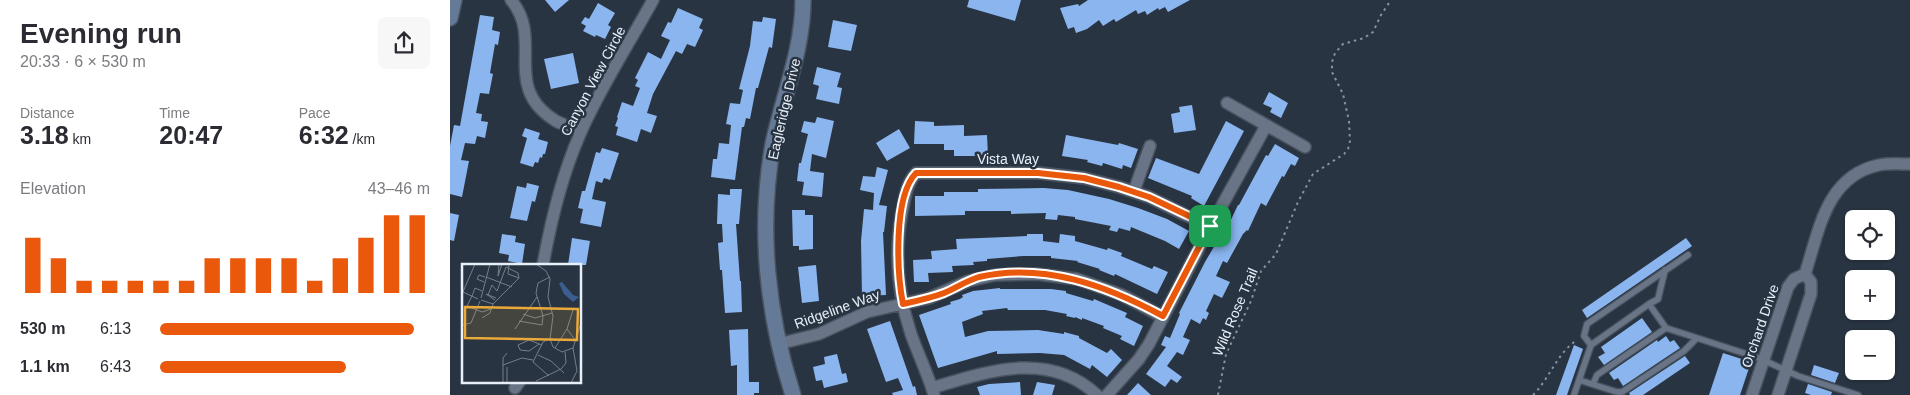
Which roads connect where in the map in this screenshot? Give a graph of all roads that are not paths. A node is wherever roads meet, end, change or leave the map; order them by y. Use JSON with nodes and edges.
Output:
{"nodes":[{"id":1,"x":454,"y":0,"type":"edge"},
{"id":2,"x":511,"y":0,"type":"edge"},
{"id":3,"x":653,"y":0,"type":"edge"},
{"id":4,"x":803,"y":0,"type":"edge"},
{"id":5,"x":450,"y":18,"type":"edge"},
{"id":6,"x":1226,"y":103,"type":"dead end"},
{"id":7,"x":1266,"y":126,"type":"junction"},
{"id":8,"x":581,"y":132,"type":"junction"},
{"id":9,"x":1150,"y":146,"type":"dead end"},
{"id":10,"x":1305,"y":147,"type":"dead end"},
{"id":11,"x":1910,"y":164,"type":"edge"},
{"id":12,"x":1134,"y":191,"type":"junction"},
{"id":13,"x":1210,"y":226,"type":"junction"},
{"id":14,"x":1688,"y":255,"type":"dead end"},
{"id":15,"x":543,"y":264,"type":"edge"},
{"id":16,"x":1665,"y":270,"type":"junction"},
{"id":17,"x":1805,"y":274,"type":"junction"},
{"id":18,"x":903,"y":304,"type":"junction"},
{"id":19,"x":1649,"y":304,"type":"junction"},
{"id":20,"x":1163,"y":316,"type":"junction"},
{"id":21,"x":1666,"y":328,"type":"junction"},
{"id":22,"x":1697,"y":338,"type":"junction"},
{"id":23,"x":778,"y":344,"type":"junction"},
{"id":24,"x":1591,"y":345,"type":"junction"},
{"id":25,"x":1764,"y":360,"type":"junction"},
{"id":26,"x":1786,"y":371,"type":"junction"},
{"id":27,"x":1579,"y":380,"type":"junction"},
{"id":28,"x":1593,"y":384,"type":"junction"},
{"id":29,"x":933,"y":392,"type":"edge"},
{"id":30,"x":793,"y":395,"type":"edge"},
{"id":31,"x":1097,"y":395,"type":"edge"},
{"id":32,"x":1107,"y":395,"type":"edge"},
{"id":33,"x":1574,"y":395,"type":"edge"},
{"id":34,"x":1752,"y":395,"type":"edge"},
{"id":35,"x":1778,"y":395,"type":"edge"},
{"id":36,"x":1858,"y":395,"type":"edge"}],
"edges":[{"from":1,"to":5,"type":"main road"},
{"from":2,"to":8,"type":"street"},
{"from":3,"to":8,"type":"street","name":"Canyon View Circle"},
{"from":4,"to":23,"type":"main road","name":"Eagleridge Drive"},
{"from":6,"to":7,"type":"street"},
{"from":7,"to":10,"type":"street"},
{"from":7,"to":13,"type":"street"},
{"from":8,"to":15,"type":"street","name":"Canyon View Circle"},
{"from":9,"to":12,"type":"street"},
{"from":11,"to":17,"type":"street"},
{"from":12,"to":13,"type":"street","name":"Vista Way"},
{"from":12,"to":18,"type":"street","name":"Vista Way"},
{"from":13,"to":20,"type":"street"},
{"from":14,"to":16,"type":"lane"},
{"from":16,"to":19,"type":"lane"},
{"from":16,"to":24,"type":"lane"},
{"from":17,"to":25,"type":"street","name":"Orchard Drive"},
{"from":17,"to":26,"type":"street"},
{"from":18,"to":20,"type":"street","name":"Ridgeline Way"},
{"from":18,"to":23,"type":"street","name":"Ridgeline Way"},
{"from":18,"to":29,"type":"street"},
{"from":19,"to":21,"type":"lane"},
{"from":19,"to":24,"type":"lane"},
{"from":20,"to":32,"type":"street"},
{"from":21,"to":22,"type":"lane"},
{"from":21,"to":28,"type":"lane"},
{"from":22,"to":25,"type":"lane"},
{"from":22,"to":28,"type":"lane"},
{"from":23,"to":30,"type":"main road","name":"Eagleridge Drive"},
{"from":24,"to":27,"type":"lane"},
{"from":25,"to":26,"type":"lane"},
{"from":25,"to":34,"type":"street","name":"Orchard Drive"},
{"from":26,"to":35,"type":"street"},
{"from":26,"to":36,"type":"lane"},
{"from":27,"to":28,"type":"lane"},
{"from":27,"to":33,"type":"lane"},
{"from":29,"to":31,"type":"street"}]}
